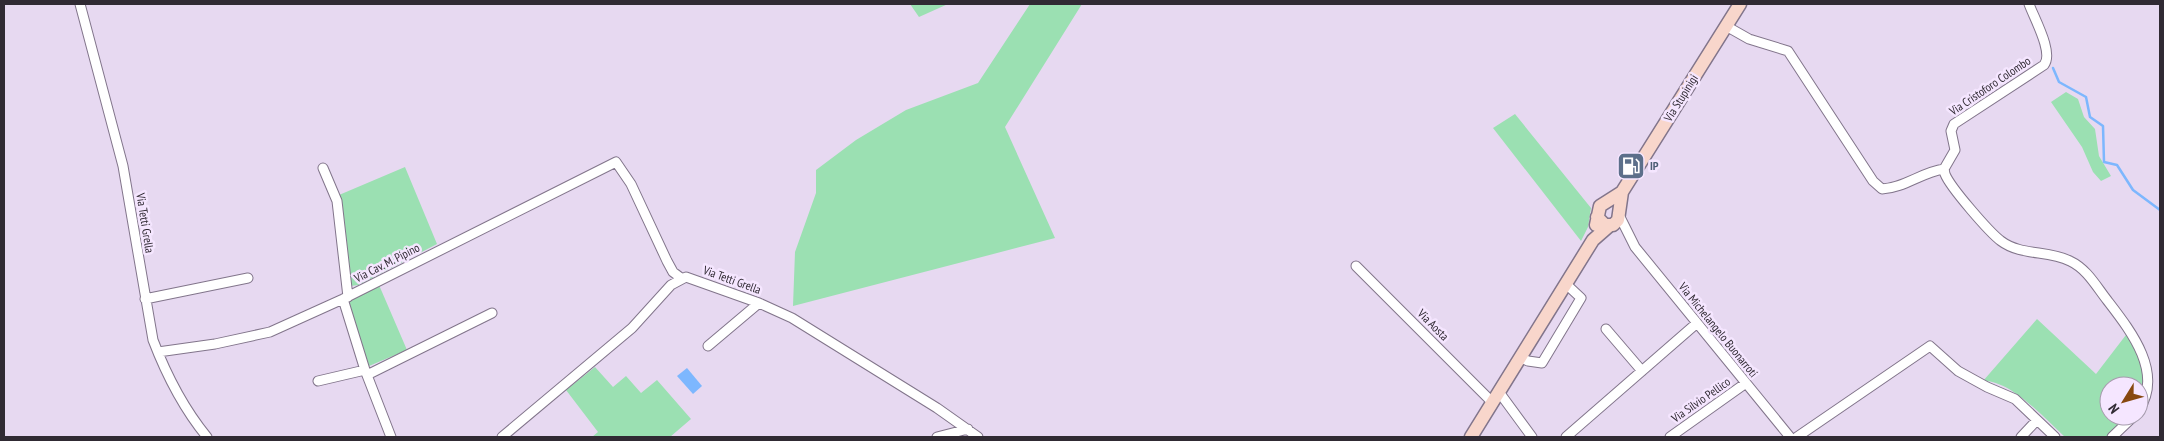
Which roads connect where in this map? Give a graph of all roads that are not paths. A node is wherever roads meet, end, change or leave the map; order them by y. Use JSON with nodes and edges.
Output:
{"nodes":[{"id":1,"x":80,"y":4,"type":"edge"},
{"id":2,"x":1740,"y":4,"type":"edge"},
{"id":3,"x":2029,"y":4,"type":"edge"},
{"id":4,"x":1726,"y":26,"type":"junction"},
{"id":5,"x":323,"y":168,"type":"dead end"},
{"id":6,"x":1944,"y":169,"type":"junction"},
{"id":7,"x":1622,"y":192,"type":"junction"},
{"id":8,"x":1606,"y":203,"type":"junction"},
{"id":9,"x":1597,"y":217,"type":"junction"},
{"id":10,"x":1615,"y":219,"type":"junction"},
{"id":11,"x":1593,"y":240,"type":"junction"},
{"id":12,"x":1356,"y":266,"type":"dead end"},
{"id":13,"x":248,"y":278,"type":"dead end"},
{"id":14,"x":681,"y":278,"type":"junction"},
{"id":15,"x":1566,"y":284,"type":"junction"},
{"id":16,"x":345,"y":298,"type":"junction"},
{"id":17,"x":145,"y":299,"type":"junction"},
{"id":18,"x":760,"y":303,"type":"junction"},
{"id":19,"x":492,"y":313,"type":"dead end"},
{"id":20,"x":1697,"y":323,"type":"junction"},
{"id":21,"x":1606,"y":329,"type":"dead end"},
{"id":22,"x":708,"y":346,"type":"dead end"},
{"id":23,"x":158,"y":352,"type":"junction"},
{"id":24,"x":1520,"y":358,"type":"junction"},
{"id":25,"x":1642,"y":371,"type":"junction"},
{"id":26,"x":366,"y":372,"type":"junction"},
{"id":27,"x":2149,"y":376,"type":"edge"},
{"id":28,"x":2149,"y":378,"type":"edge"},
{"id":29,"x":318,"y":381,"type":"dead end"},
{"id":30,"x":1746,"y":384,"type":"junction"},
{"id":31,"x":2149,"y":395,"type":"edge"},
{"id":32,"x":1495,"y":397,"type":"junction"},
{"id":33,"x":2037,"y":420,"type":"junction"},
{"id":34,"x":2124,"y":426,"type":"edge"},
{"id":35,"x":968,"y":429,"type":"junction"},
{"id":36,"x":207,"y":437,"type":"edge"},
{"id":37,"x":392,"y":437,"type":"edge"},
{"id":38,"x":502,"y":437,"type":"edge"},
{"id":39,"x":937,"y":437,"type":"edge"},
{"id":40,"x":978,"y":437,"type":"edge"},
{"id":41,"x":1471,"y":437,"type":"edge"},
{"id":42,"x":1532,"y":437,"type":"edge"},
{"id":43,"x":1566,"y":437,"type":"edge"},
{"id":44,"x":1670,"y":437,"type":"edge"},
{"id":45,"x":1790,"y":437,"type":"edge"},
{"id":46,"x":1797,"y":437,"type":"edge"},
{"id":47,"x":2021,"y":437,"type":"edge"},
{"id":48,"x":2055,"y":437,"type":"edge"},
{"id":49,"x":2112,"y":437,"type":"edge"}],
"edges":[{"from":1,"to":17,"type":"street","name":"Via Tetti Grella"},
{"from":2,"to":4,"type":"street","name":"Via Stupinigi"},
{"from":3,"to":6,"type":"street","name":"Via Cristoforo Colombo"},
{"from":4,"to":6,"type":"street"},
{"from":4,"to":7,"type":"street","name":"Via Stupinigi"},
{"from":5,"to":16,"type":"street"},
{"from":6,"to":27,"type":"street"},
{"from":7,"to":8,"type":"street","name":"Via Stupinigi"},
{"from":7,"to":10,"type":"street","name":"Via Stupinigi"},
{"from":8,"to":9,"type":"street"},
{"from":8,"to":10,"type":"street"},
{"from":9,"to":10,"type":"street"},
{"from":9,"to":11,"type":"street"},
{"from":10,"to":11,"type":"street"},
{"from":10,"to":20,"type":"street","name":"Via Michelangelo Buonarroti"},
{"from":11,"to":15,"type":"street"},
{"from":12,"to":32,"type":"street","name":"Via Aosta"},
{"from":13,"to":17,"type":"street"},
{"from":14,"to":16,"type":"street","name":"Via Cav. M. Pipino"},
{"from":14,"to":18,"type":"street","name":"Via Tetti Grella"},
{"from":14,"to":38,"type":"street"},
{"from":15,"to":24,"type":"street"},
{"from":15,"to":24,"type":"street"},
{"from":16,"to":23,"type":"street","name":"Via Cav. M. Pipino"},
{"from":16,"to":26,"type":"street"},
{"from":17,"to":23,"type":"street","name":"Via Tetti Grella"},
{"from":18,"to":22,"type":"street"},
{"from":18,"to":35,"type":"street","name":"Via Tetti Grella"},
{"from":19,"to":26,"type":"street"},
{"from":20,"to":25,"type":"street"},
{"from":20,"to":30,"type":"street","name":"Via Michelangelo Buonarroti"},
{"from":21,"to":25,"type":"street"},
{"from":23,"to":36,"type":"street","name":"Via Tetti Grella"},
{"from":24,"to":32,"type":"street"},
{"from":25,"to":43,"type":"street"},
{"from":26,"to":29,"type":"street"},
{"from":26,"to":37,"type":"street"},
{"from":28,"to":31,"type":"street"},
{"from":30,"to":44,"type":"street","name":"Via Silvio Pellico"},
{"from":30,"to":45,"type":"street","name":"Via Michelangelo Buonarroti"},
{"from":32,"to":41,"type":"street"},
{"from":32,"to":42,"type":"street","name":"Via Aosta"},
{"from":33,"to":46,"type":"street"},
{"from":33,"to":47,"type":"street"},
{"from":33,"to":48,"type":"street"},
{"from":34,"to":49,"type":"street"},
{"from":35,"to":39,"type":"street"},
{"from":35,"to":40,"type":"street","name":"Via Tetti Grella"}]}
